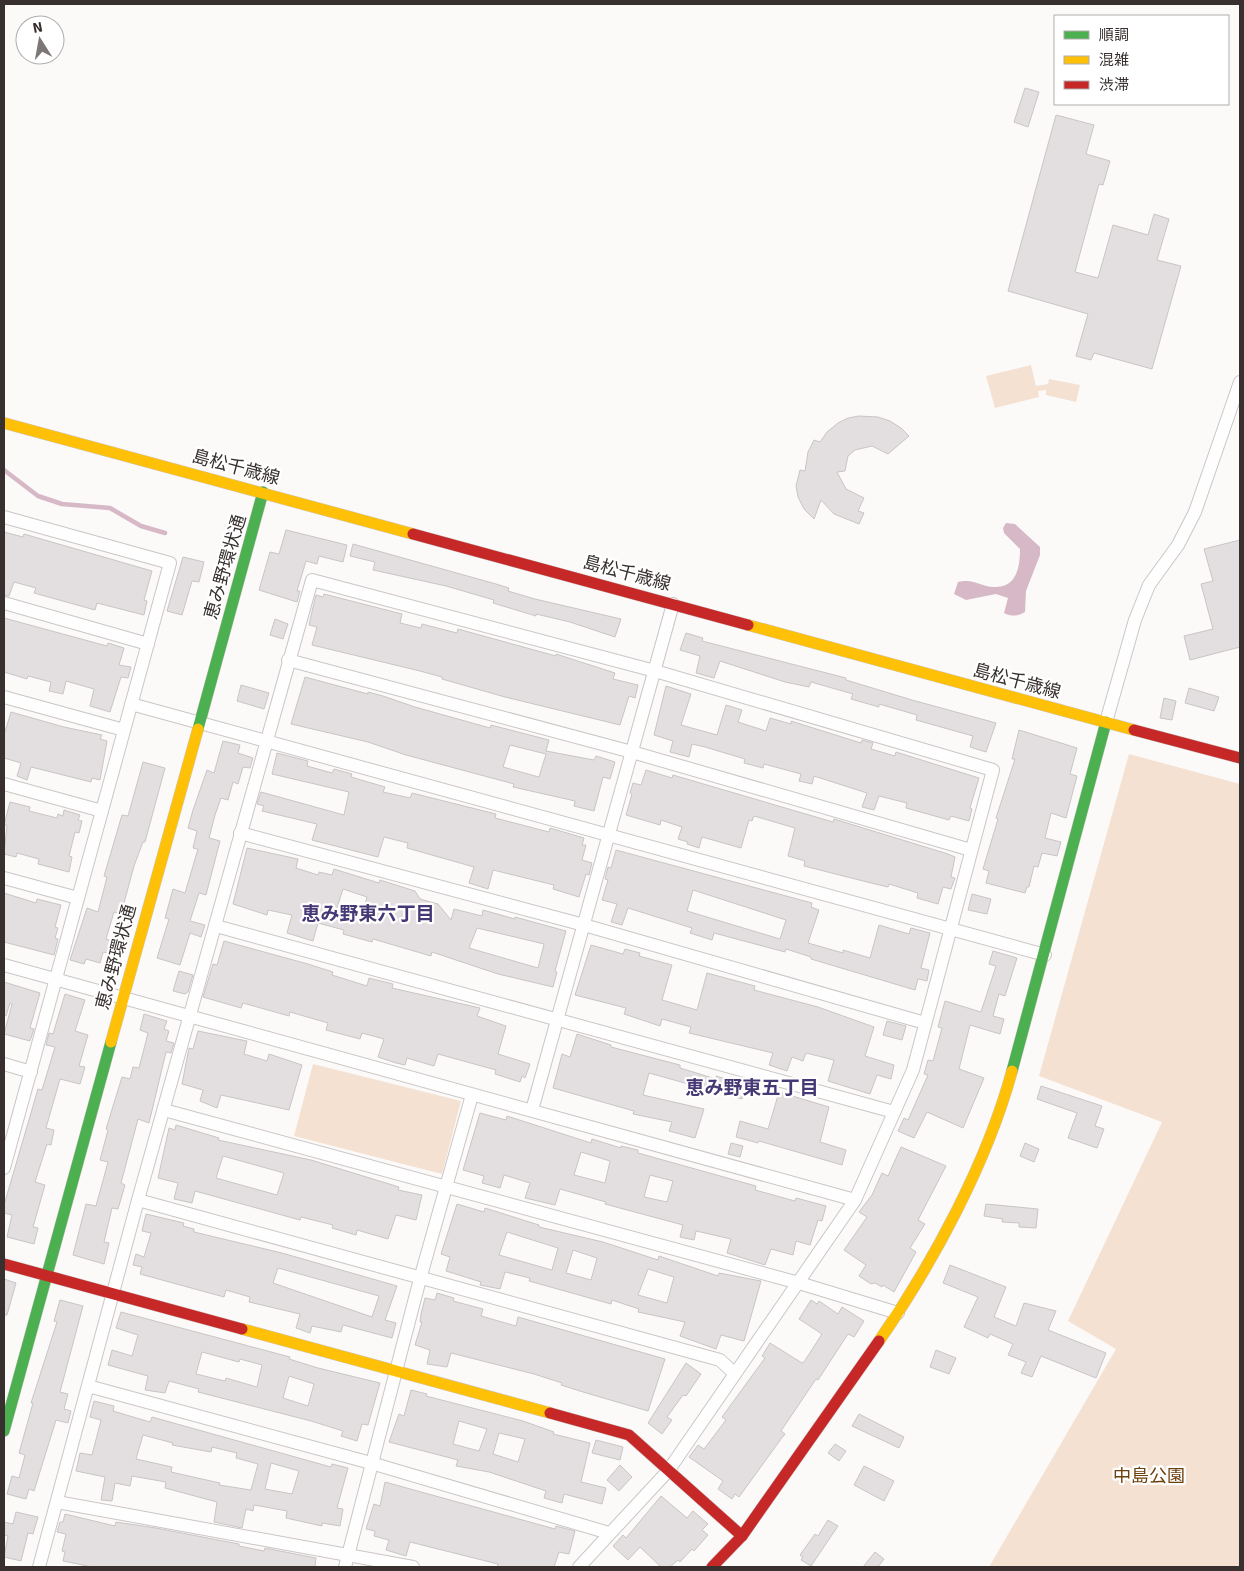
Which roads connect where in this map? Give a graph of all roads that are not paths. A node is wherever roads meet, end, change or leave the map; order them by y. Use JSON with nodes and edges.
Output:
{"nodes":[{"id":1,"x":1240,"y":382,"type":"edge"},
{"id":2,"x":4,"y":423,"type":"edge"},
{"id":3,"x":263,"y":492,"type":"junction"},
{"id":4,"x":4,"y":517,"type":"edge"},
{"id":5,"x":4,"y":604,"type":"edge"},
{"id":6,"x":673,"y":604,"type":"junction"},
{"id":7,"x":148,"y":644,"type":"junction"},
{"id":8,"x":288,"y":660,"type":"junction"},
{"id":9,"x":655,"y":671,"type":"junction"},
{"id":10,"x":4,"y":697,"type":"edge"},
{"id":11,"x":131,"y":704,"type":"junction"},
{"id":12,"x":199,"y":722,"type":"junction"},
{"id":13,"x":1106,"y":722,"type":"junction"},
{"id":14,"x":124,"y":730,"type":"junction"},
{"id":15,"x":266,"y":741,"type":"junction"},
{"id":16,"x":632,"y":752,"type":"junction"},
{"id":17,"x":1240,"y":758,"type":"edge"},
{"id":18,"x":4,"y":784,"type":"edge"},
{"id":19,"x":102,"y":811,"type":"junction"},
{"id":20,"x":240,"y":833,"type":"junction"},
{"id":21,"x":610,"y":834,"type":"junction"},
{"id":22,"x":971,"y":850,"type":"junction"},
{"id":23,"x":4,"y":878,"type":"edge"},
{"id":24,"x":78,"y":898,"type":"junction"},
{"id":25,"x":584,"y":925,"type":"junction"},
{"id":26,"x":216,"y":926,"type":"junction"},
{"id":27,"x":951,"y":930,"type":"junction"},
{"id":28,"x":1045,"y":955,"type":"junction"},
{"id":29,"x":4,"y":966,"type":"edge"},
{"id":30,"x":55,"y":980,"type":"junction"},
{"id":31,"x":122,"y":998,"type":"junction"},
{"id":32,"x":189,"y":1016,"type":"junction"},
{"id":33,"x":558,"y":1019,"type":"junction"},
{"id":34,"x":925,"y":1023,"type":"junction"},
{"id":35,"x":4,"y":1064,"type":"edge"},
{"id":36,"x":31,"y":1072,"type":"junction"},
{"id":37,"x":472,"y":1095,"type":"junction"},
{"id":38,"x":164,"y":1110,"type":"junction"},
{"id":39,"x":532,"y":1110,"type":"junction"},
{"id":40,"x":894,"y":1112,"type":"junction"},
{"id":41,"x":4,"y":1165,"type":"edge"},
{"id":42,"x":446,"y":1186,"type":"junction"},
{"id":43,"x":138,"y":1200,"type":"junction"},
{"id":44,"x":855,"y":1200,"type":"junction"},
{"id":45,"x":4,"y":1264,"type":"edge"},
{"id":46,"x":46,"y":1276,"type":"junction"},
{"id":47,"x":420,"y":1279,"type":"junction"},
{"id":48,"x":799,"y":1283,"type":"junction"},
{"id":49,"x":113,"y":1294,"type":"junction"},
{"id":50,"x":898,"y":1313,"type":"junction"},
{"id":51,"x":398,"y":1371,"type":"junction"},
{"id":52,"x":735,"y":1374,"type":"junction"},
{"id":53,"x":88,"y":1386,"type":"junction"},
{"id":54,"x":4,"y":1431,"type":"edge"},
{"id":55,"x":371,"y":1463,"type":"junction"},
{"id":56,"x":668,"y":1471,"type":"junction"},
{"id":57,"x":57,"y":1502,"type":"junction"},
{"id":58,"x":609,"y":1533,"type":"junction"},
{"id":59,"x":742,"y":1536,"type":"junction"},
{"id":60,"x":349,"y":1555,"type":"junction"},
{"id":61,"x":39,"y":1567,"type":"edge"},
{"id":62,"x":345,"y":1567,"type":"edge"},
{"id":63,"x":413,"y":1567,"type":"edge"},
{"id":64,"x":579,"y":1567,"type":"edge"},
{"id":65,"x":712,"y":1567,"type":"edge"}],
"edges":[{"from":1,"to":13,"type":"street"},
{"from":2,"to":3,"type":"street","name":"島松千歳線"},
{"from":3,"to":6,"type":"street","name":"島松千歳線"},
{"from":3,"to":12,"type":"street","name":"恵み野環状通"},
{"from":4,"to":7,"type":"street"},
{"from":5,"to":7,"type":"street"},
{"from":6,"to":9,"type":"street"},
{"from":6,"to":13,"type":"street","name":"島松千歳線"},
{"from":7,"to":11,"type":"street"},
{"from":8,"to":9,"type":"street"},
{"from":8,"to":15,"type":"street"},
{"from":8,"to":16,"type":"street"},
{"from":9,"to":16,"type":"street"},
{"from":9,"to":22,"type":"street"},
{"from":10,"to":14,"type":"street"},
{"from":11,"to":12,"type":"street"},
{"from":11,"to":14,"type":"street"},
{"from":12,"to":15,"type":"street"},
{"from":12,"to":31,"type":"street","name":"恵み野環状通"},
{"from":13,"to":17,"type":"street","name":"島松千歳線"},
{"from":13,"to":28,"type":"street"},
{"from":14,"to":19,"type":"street"},
{"from":15,"to":20,"type":"street"},
{"from":15,"to":21,"type":"street"},
{"from":16,"to":21,"type":"street"},
{"from":16,"to":22,"type":"street"},
{"from":18,"to":19,"type":"street"},
{"from":19,"to":24,"type":"street"},
{"from":20,"to":25,"type":"street"},
{"from":20,"to":26,"type":"street"},
{"from":21,"to":25,"type":"street"},
{"from":21,"to":27,"type":"street"},
{"from":22,"to":27,"type":"street"},
{"from":23,"to":24,"type":"street"},
{"from":24,"to":30,"type":"street"},
{"from":25,"to":33,"type":"street"},
{"from":25,"to":34,"type":"street"},
{"from":26,"to":32,"type":"street"},
{"from":26,"to":33,"type":"street"},
{"from":27,"to":28,"type":"street"},
{"from":27,"to":34,"type":"street"},
{"from":28,"to":50,"type":"street"},
{"from":29,"to":30,"type":"street"},
{"from":30,"to":31,"type":"street"},
{"from":30,"to":36,"type":"street"},
{"from":31,"to":32,"type":"street"},
{"from":31,"to":46,"type":"street","name":"恵み野環状通"},
{"from":32,"to":37,"type":"street"},
{"from":32,"to":38,"type":"street"},
{"from":33,"to":39,"type":"street"},
{"from":33,"to":40,"type":"street"},
{"from":34,"to":40,"type":"street"},
{"from":35,"to":36,"type":"street"},
{"from":36,"to":41,"type":"street"},
{"from":37,"to":39,"type":"street"},
{"from":37,"to":42,"type":"street"},
{"from":38,"to":42,"type":"street"},
{"from":38,"to":43,"type":"street"},
{"from":39,"to":44,"type":"street"},
{"from":40,"to":44,"type":"street"},
{"from":42,"to":47,"type":"street"},
{"from":42,"to":48,"type":"street"},
{"from":43,"to":47,"type":"street"},
{"from":43,"to":49,"type":"street"},
{"from":44,"to":48,"type":"street"},
{"from":45,"to":46,"type":"street"},
{"from":46,"to":49,"type":"street"},
{"from":46,"to":54,"type":"street","name":"恵み野環状通"},
{"from":47,"to":51,"type":"street"},
{"from":47,"to":52,"type":"street"},
{"from":48,"to":50,"type":"street"},
{"from":48,"to":52,"type":"street"},
{"from":49,"to":51,"type":"street"},
{"from":49,"to":53,"type":"street"},
{"from":50,"to":59,"type":"street"},
{"from":51,"to":55,"type":"street"},
{"from":51,"to":56,"type":"street"},
{"from":52,"to":56,"type":"street"},
{"from":53,"to":55,"type":"street"},
{"from":53,"to":57,"type":"street"},
{"from":55,"to":58,"type":"street"},
{"from":55,"to":60,"type":"street"},
{"from":56,"to":58,"type":"street"},
{"from":56,"to":59,"type":"street"},
{"from":57,"to":60,"type":"street"},
{"from":57,"to":61,"type":"street"},
{"from":58,"to":64,"type":"street"},
{"from":59,"to":65,"type":"street"},
{"from":60,"to":62,"type":"street"},
{"from":60,"to":63,"type":"street"}]}
